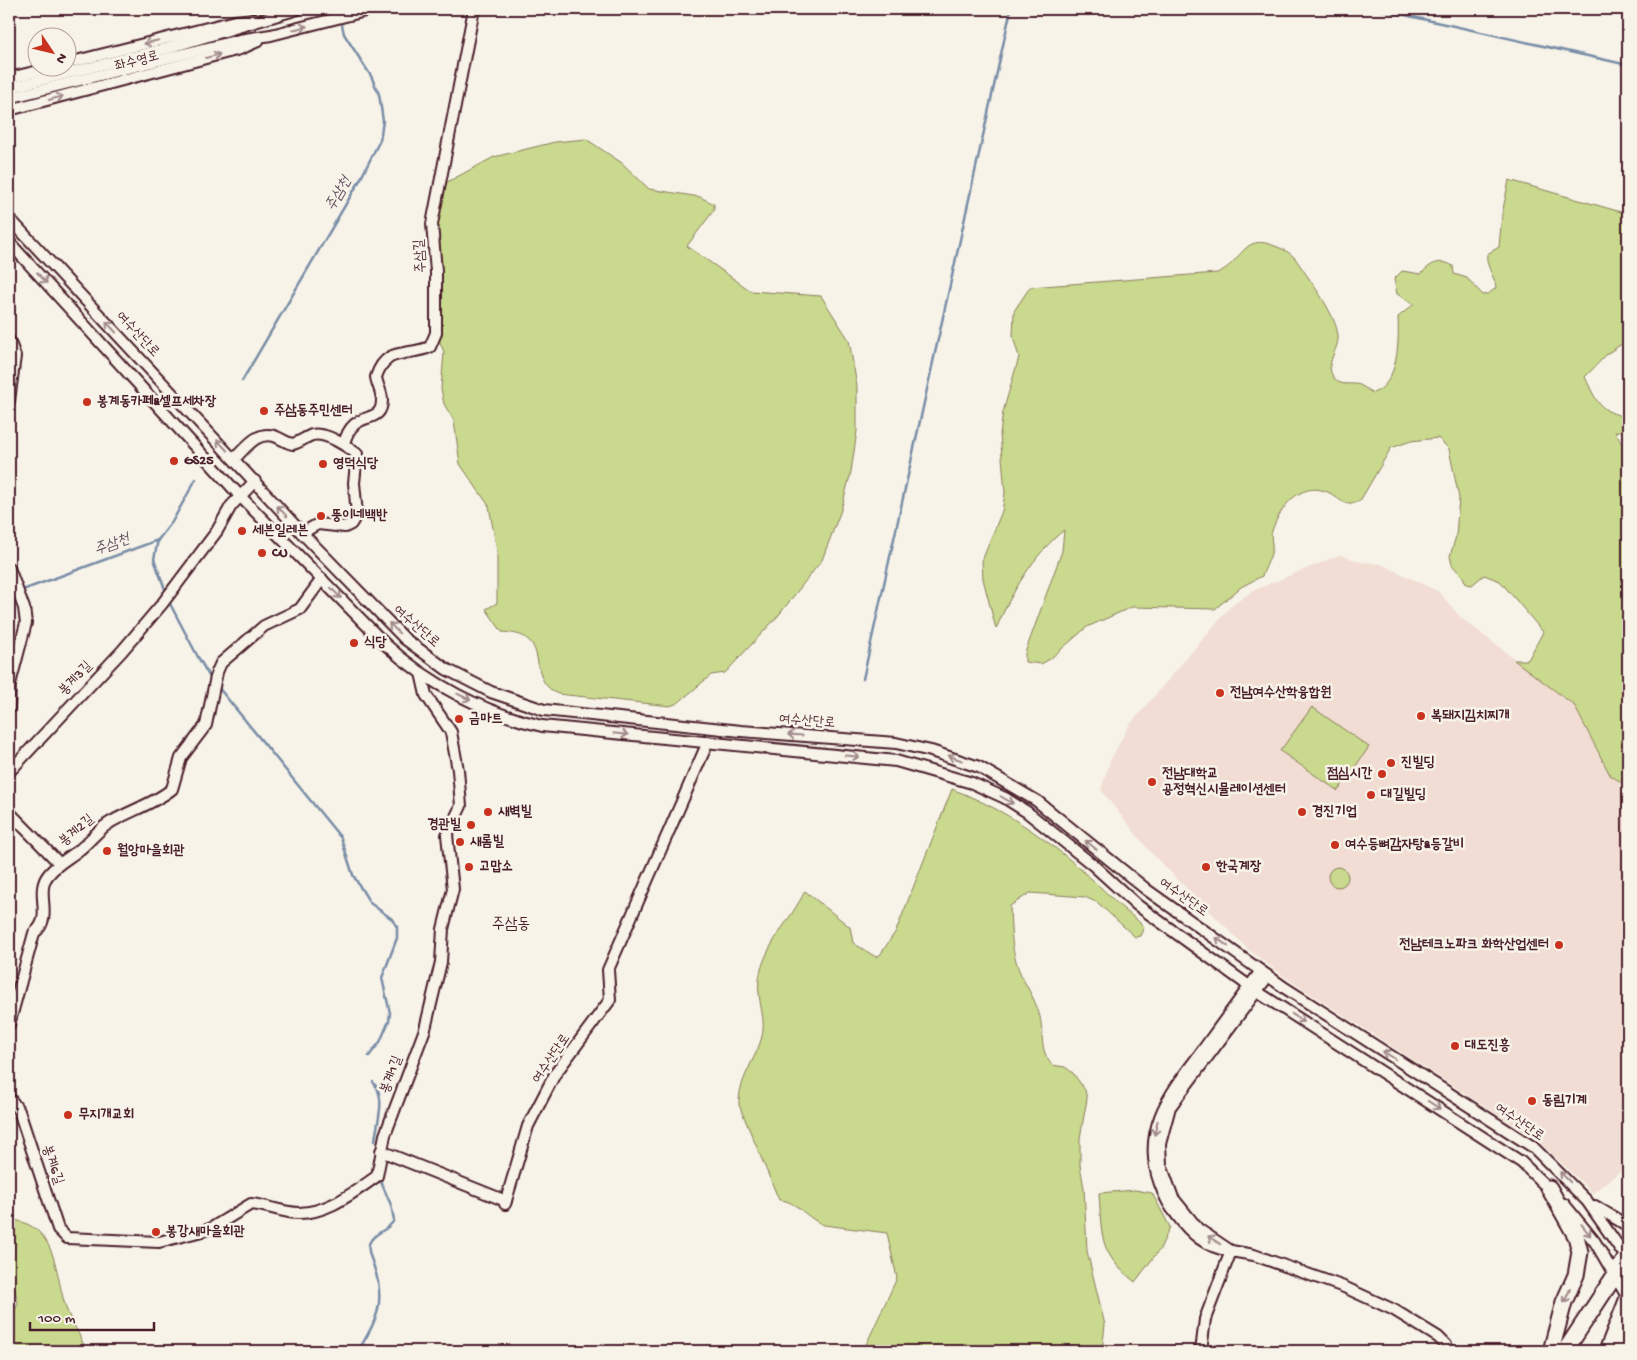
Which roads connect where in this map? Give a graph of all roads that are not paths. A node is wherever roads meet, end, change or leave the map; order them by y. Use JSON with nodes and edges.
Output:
{"nodes":[{"id":1,"x":298,"y":9,"type":"edge"},
{"id":2,"x":373,"y":9,"type":"edge"},
{"id":3,"x":474,"y":9,"type":"edge"},
{"id":4,"x":267,"y":17,"type":"junction"},
{"id":5,"x":271,"y":35,"type":"junction"},
{"id":6,"x":78,"y":60,"type":"edge"},
{"id":7,"x":28,"y":73,"type":"edge"},
{"id":8,"x":9,"y":78,"type":"edge"},
{"id":9,"x":9,"y":88,"type":"edge"},
{"id":10,"x":9,"y":98,"type":"edge"},
{"id":11,"x":9,"y":110,"type":"edge"},
{"id":12,"x":9,"y":218,"type":"edge"},
{"id":13,"x":9,"y":242,"type":"edge"},
{"id":14,"x":18,"y":252,"type":"junction"},
{"id":15,"x":9,"y":259,"type":"edge"},
{"id":16,"x":9,"y":340,"type":"edge"},
{"id":17,"x":9,"y":401,"type":"edge"},
{"id":18,"x":344,"y":444,"type":"junction"},
{"id":19,"x":234,"y":459,"type":"junction"},
{"id":20,"x":255,"y":481,"type":"junction"},
{"id":21,"x":240,"y":496,"type":"junction"},
{"id":22,"x":302,"y":533,"type":"junction"},
{"id":23,"x":9,"y":568,"type":"edge"},
{"id":24,"x":322,"y":579,"type":"junction"},
{"id":25,"x":431,"y":659,"type":"junction"},
{"id":26,"x":422,"y":673,"type":"junction"},
{"id":27,"x":9,"y":708,"type":"edge"},
{"id":28,"x":708,"y":742,"type":"junction"},
{"id":29,"x":9,"y":772,"type":"edge"},
{"id":30,"x":9,"y":812,"type":"edge"},
{"id":31,"x":59,"y":863,"type":"junction"},
{"id":32,"x":1265,"y":973,"type":"junction"},
{"id":33,"x":1253,"y":989,"type":"junction"},
{"id":34,"x":9,"y":1025,"type":"edge"},
{"id":35,"x":9,"y":1096,"type":"edge"},
{"id":36,"x":381,"y":1151,"type":"junction"},
{"id":37,"x":1548,"y":1188,"type":"junction"},
{"id":38,"x":1587,"y":1201,"type":"junction"},
{"id":39,"x":1628,"y":1226,"type":"edge"},
{"id":40,"x":71,"y":1239,"type":"joint"},
{"id":41,"x":1231,"y":1251,"type":"junction"},
{"id":42,"x":1628,"y":1258,"type":"edge"},
{"id":43,"x":1616,"y":1274,"type":"junction"},
{"id":44,"x":1628,"y":1298,"type":"edge"},
{"id":45,"x":1628,"y":1328,"type":"edge"},
{"id":46,"x":1201,"y":1351,"type":"edge"},
{"id":47,"x":1448,"y":1351,"type":"edge"},
{"id":48,"x":1551,"y":1351,"type":"edge"},
{"id":49,"x":1565,"y":1351,"type":"edge"},
{"id":50,"x":1607,"y":1351,"type":"edge"},
{"id":51,"x":1620,"y":1351,"type":"edge"}],
"edges":[{"from":1,"to":4,"type":"street","name":"좌수영로"},
{"from":5,"to":2,"type":"street","name":"좌수영로","one_way":true},
{"from":3,"to":18,"type":"street","name":"주삼길"},
{"from":4,"to":6,"type":"street","name":"좌수영로","one_way":true},
{"from":4,"to":9,"type":"street","name":"좌수영로"},
{"from":5,"to":10,"type":"street","name":"좌수영로"},
{"from":11,"to":5,"type":"street","name":"좌수영로","one_way":true},
{"from":7,"to":8,"type":"street"},
{"from":19,"to":12,"type":"street","name":"여수산단로","one_way":true},
{"from":13,"to":14,"type":"street","name":"여수산단로"},
{"from":14,"to":15,"type":"street"},
{"from":14,"to":21,"type":"street","name":"여수산단로","one_way":true},
{"from":16,"to":17,"type":"street"},
{"from":18,"to":19,"type":"street"},
{"from":18,"to":22,"type":"street"},
{"from":19,"to":20,"type":"street","name":"여수산단로"},
{"from":20,"to":21,"type":"street"},
{"from":22,"to":20,"type":"street","name":"여수산단로","one_way":true},
{"from":21,"to":24,"type":"street","name":"여수산단로"},
{"from":21,"to":29,"type":"street","name":"봉계3길"},
{"from":25,"to":22,"type":"street","name":"여수산단로","one_way":true},
{"from":23,"to":27,"type":"street"},
{"from":24,"to":26,"type":"street","name":"여수산단로","one_way":true},
{"from":24,"to":31,"type":"street","name":"봉계2길"},
{"from":25,"to":26,"type":"street"},
{"from":32,"to":25,"type":"street","name":"여수산단로","one_way":true},
{"from":26,"to":28,"type":"street","name":"여수산단로","one_way":true},
{"from":26,"to":36,"type":"street","name":"봉계1길"},
{"from":28,"to":33,"type":"street","name":"여수산단로","one_way":true},
{"from":28,"to":36,"type":"street","name":"여수산단로"},
{"from":30,"to":31,"type":"street"},
{"from":31,"to":34,"type":"street","name":"봉계2길"},
{"from":32,"to":33,"type":"street"},
{"from":38,"to":32,"type":"street","name":"여수산단로","one_way":true},
{"from":33,"to":37,"type":"street","name":"여수산단로","one_way":true},
{"from":33,"to":41,"type":"street"},
{"from":35,"to":40,"type":"street","name":"봉계6길"},
{"from":36,"to":40,"type":"street","name":"봉계1길"},
{"from":37,"to":43,"type":"street","name":"여수산단로","one_way":true},
{"from":37,"to":48,"type":"highway","one_way":true},
{"from":38,"to":39,"type":"street"},
{"from":38,"to":42,"type":"street","name":"여수산단로"},
{"from":41,"to":46,"type":"street"},
{"from":41,"to":47,"type":"street"},
{"from":42,"to":43,"type":"highway"},
{"from":43,"to":44,"type":"street","name":"여수산단로"},
{"from":43,"to":49,"type":"highway"},
{"from":44,"to":50,"type":"highway"},
{"from":45,"to":51,"type":"highway"}]}
